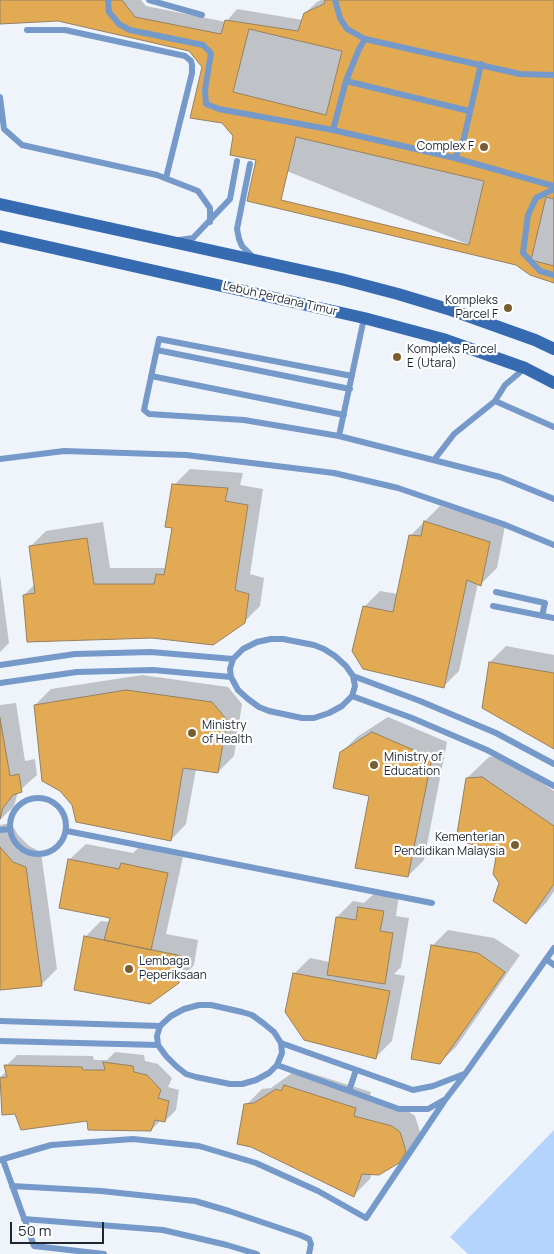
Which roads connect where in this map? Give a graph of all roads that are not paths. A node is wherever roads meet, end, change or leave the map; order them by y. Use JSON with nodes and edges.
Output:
{"nodes":[{"id":1,"x":108,"y":0,"type":"edge"},
{"id":2,"x":149,"y":0,"type":"edge"},
{"id":3,"x":335,"y":0,"type":"edge"},
{"id":4,"x":202,"y":14,"type":"dead end"},
{"id":5,"x":27,"y":30,"type":"dead end"},
{"id":6,"x":365,"y":39,"type":"junction"},
{"id":7,"x":481,"y":64,"type":"junction"},
{"id":8,"x":554,"y":75,"type":"edge"},
{"id":9,"x":346,"y":81,"type":"junction"},
{"id":10,"x":0,"y":97,"type":"edge"},
{"id":11,"x":469,"y":111,"type":"junction"},
{"id":12,"x":333,"y":130,"type":"junction"},
{"id":13,"x":455,"y":158,"type":"junction"},
{"id":14,"x":237,"y":161,"type":"dead end"},
{"id":15,"x":250,"y":164,"type":"dead end"},
{"id":16,"x":166,"y":178,"type":"junction"},
{"id":17,"x":554,"y":188,"type":"edge"},
{"id":18,"x":0,"y":204,"type":"edge"},
{"id":19,"x":210,"y":222,"type":"junction"},
{"id":20,"x":0,"y":236,"type":"edge"},
{"id":21,"x":168,"y":241,"type":"junction"},
{"id":22,"x":256,"y":261,"type":"junction"},
{"id":23,"x":554,"y":275,"type":"edge"},
{"id":24,"x":364,"y":318,"type":"junction"},
{"id":25,"x":554,"y":349,"type":"edge"},
{"id":26,"x":157,"y":350,"type":"junction"},
{"id":27,"x":525,"y":368,"type":"junction"},
{"id":28,"x":151,"y":376,"type":"junction"},
{"id":29,"x":352,"y":376,"type":"junction"},
{"id":30,"x":554,"y":383,"type":"edge"},
{"id":31,"x":350,"y":389,"type":"junction"},
{"id":32,"x":495,"y":401,"type":"junction"},
{"id":33,"x":344,"y":415,"type":"junction"},
{"id":34,"x":554,"y":427,"type":"edge"},
{"id":35,"x":339,"y":436,"type":"junction"},
{"id":36,"x":0,"y":459,"type":"edge"},
{"id":37,"x":434,"y":460,"type":"junction"},
{"id":38,"x":554,"y":498,"type":"edge"},
{"id":39,"x":554,"y":545,"type":"edge"},
{"id":40,"x":496,"y":592,"type":"dead end"},
{"id":41,"x":493,"y":606,"type":"dead end"},
{"id":42,"x":542,"y":616,"type":"junction"},
{"id":43,"x":554,"y":618,"type":"edge"},
{"id":44,"x":232,"y":659,"type":"junction"},
{"id":45,"x":0,"y":665,"type":"edge"},
{"id":46,"x":353,"y":676,"type":"junction"},
{"id":47,"x":230,"y":677,"type":"junction"},
{"id":48,"x":0,"y":683,"type":"edge"},
{"id":49,"x":352,"y":696,"type":"junction"},
{"id":50,"x":554,"y":764,"type":"edge"},
{"id":51,"x":554,"y":786,"type":"edge"},
{"id":52,"x":10,"y":828,"type":"junction"},
{"id":53,"x":0,"y":830,"type":"edge"},
{"id":54,"x":67,"y":831,"type":"junction"},
{"id":55,"x":432,"y":903,"type":"dead end"},
{"id":56,"x":554,"y":948,"type":"edge"},
{"id":57,"x":546,"y":959,"type":"junction"},
{"id":58,"x":554,"y":965,"type":"edge"},
{"id":59,"x":0,"y":1022,"type":"edge"},
{"id":60,"x":160,"y":1026,"type":"junction"},
{"id":61,"x":0,"y":1041,"type":"edge"},
{"id":62,"x":281,"y":1043,"type":"junction"},
{"id":63,"x":158,"y":1046,"type":"junction"},
{"id":64,"x":277,"y":1066,"type":"junction"},
{"id":65,"x":356,"y":1070,"type":"junction"},
{"id":66,"x":466,"y":1074,"type":"junction"},
{"id":67,"x":348,"y":1091,"type":"junction"},
{"id":68,"x":445,"y":1100,"type":"junction"},
{"id":69,"x":1,"y":1160,"type":"edge"},
{"id":70,"x":12,"y":1186,"type":"junction"},
{"id":71,"x":24,"y":1219,"type":"junction"},
{"id":72,"x":104,"y":1254,"type":"edge"},
{"id":73,"x":257,"y":1254,"type":"edge"},
{"id":74,"x":309,"y":1254,"type":"edge"}],
"edges":[{"from":1,"to":12,"type":"lane"},
{"from":2,"to":4,"type":"lane"},
{"from":3,"to":6,"type":"lane"},
{"from":5,"to":16,"type":"lane"},
{"from":6,"to":7,"type":"lane"},
{"from":6,"to":9,"type":"lane"},
{"from":7,"to":8,"type":"lane"},
{"from":7,"to":11,"type":"lane"},
{"from":9,"to":11,"type":"lane"},
{"from":9,"to":12,"type":"lane"},
{"from":10,"to":16,"type":"lane"},
{"from":11,"to":13,"type":"lane"},
{"from":12,"to":13,"type":"lane"},
{"from":13,"to":17,"type":"lane"},
{"from":14,"to":19,"type":"lane"},
{"from":15,"to":22,"type":"lane"},
{"from":16,"to":19,"type":"lane"},
{"from":17,"to":23,"type":"lane"},
{"from":18,"to":21,"type":"main road"},
{"from":19,"to":21,"type":"lane"},
{"from":20,"to":24,"type":"main road","name":"Lebuh Perdana Timur"},
{"from":21,"to":22,"type":"main road"},
{"from":22,"to":25,"type":"main road"},
{"from":24,"to":27,"type":"main road","name":"Lebuh Perdana Timur"},
{"from":24,"to":29,"type":"lane"},
{"from":26,"to":28,"type":"lane"},
{"from":26,"to":29,"type":"lane"},
{"from":26,"to":31,"type":"lane"},
{"from":27,"to":30,"type":"main road","name":"Lebuh Perdana Timur"},
{"from":27,"to":32,"type":"lane"},
{"from":28,"to":33,"type":"lane"},
{"from":28,"to":35,"type":"lane"},
{"from":29,"to":31,"type":"lane"},
{"from":31,"to":33,"type":"lane"},
{"from":32,"to":34,"type":"lane"},
{"from":32,"to":37,"type":"lane"},
{"from":33,"to":35,"type":"lane"},
{"from":35,"to":37,"type":"lane"},
{"from":36,"to":39,"type":"lane"},
{"from":37,"to":38,"type":"lane"},
{"from":40,"to":42,"type":"lane"},
{"from":41,"to":42,"type":"lane"},
{"from":42,"to":43,"type":"lane"},
{"from":44,"to":45,"type":"lane"},
{"from":44,"to":46,"type":"lane"},
{"from":44,"to":47,"type":"lane"},
{"from":46,"to":49,"type":"lane"},
{"from":46,"to":50,"type":"lane"},
{"from":47,"to":48,"type":"lane"},
{"from":47,"to":49,"type":"lane"},
{"from":49,"to":51,"type":"lane"},
{"from":52,"to":53,"type":"lane"},
{"from":52,"to":54,"type":"lane"},
{"from":52,"to":54,"type":"lane"},
{"from":54,"to":55,"type":"lane"},
{"from":56,"to":57,"type":"lane"},
{"from":57,"to":58,"type":"lane"},
{"from":57,"to":66,"type":"lane"},
{"from":59,"to":60,"type":"lane"},
{"from":60,"to":62,"type":"lane"},
{"from":60,"to":63,"type":"lane"},
{"from":61,"to":63,"type":"lane"},
{"from":62,"to":64,"type":"lane"},
{"from":62,"to":65,"type":"lane"},
{"from":63,"to":64,"type":"lane"},
{"from":64,"to":67,"type":"lane"},
{"from":65,"to":66,"type":"lane"},
{"from":65,"to":67,"type":"lane"},
{"from":66,"to":68,"type":"lane"},
{"from":67,"to":68,"type":"lane"},
{"from":68,"to":69,"type":"lane"},
{"from":69,"to":70,"type":"lane"},
{"from":70,"to":71,"type":"lane"},
{"from":70,"to":74,"type":"lane"},
{"from":71,"to":72,"type":"lane"},
{"from":71,"to":73,"type":"lane"}]}
